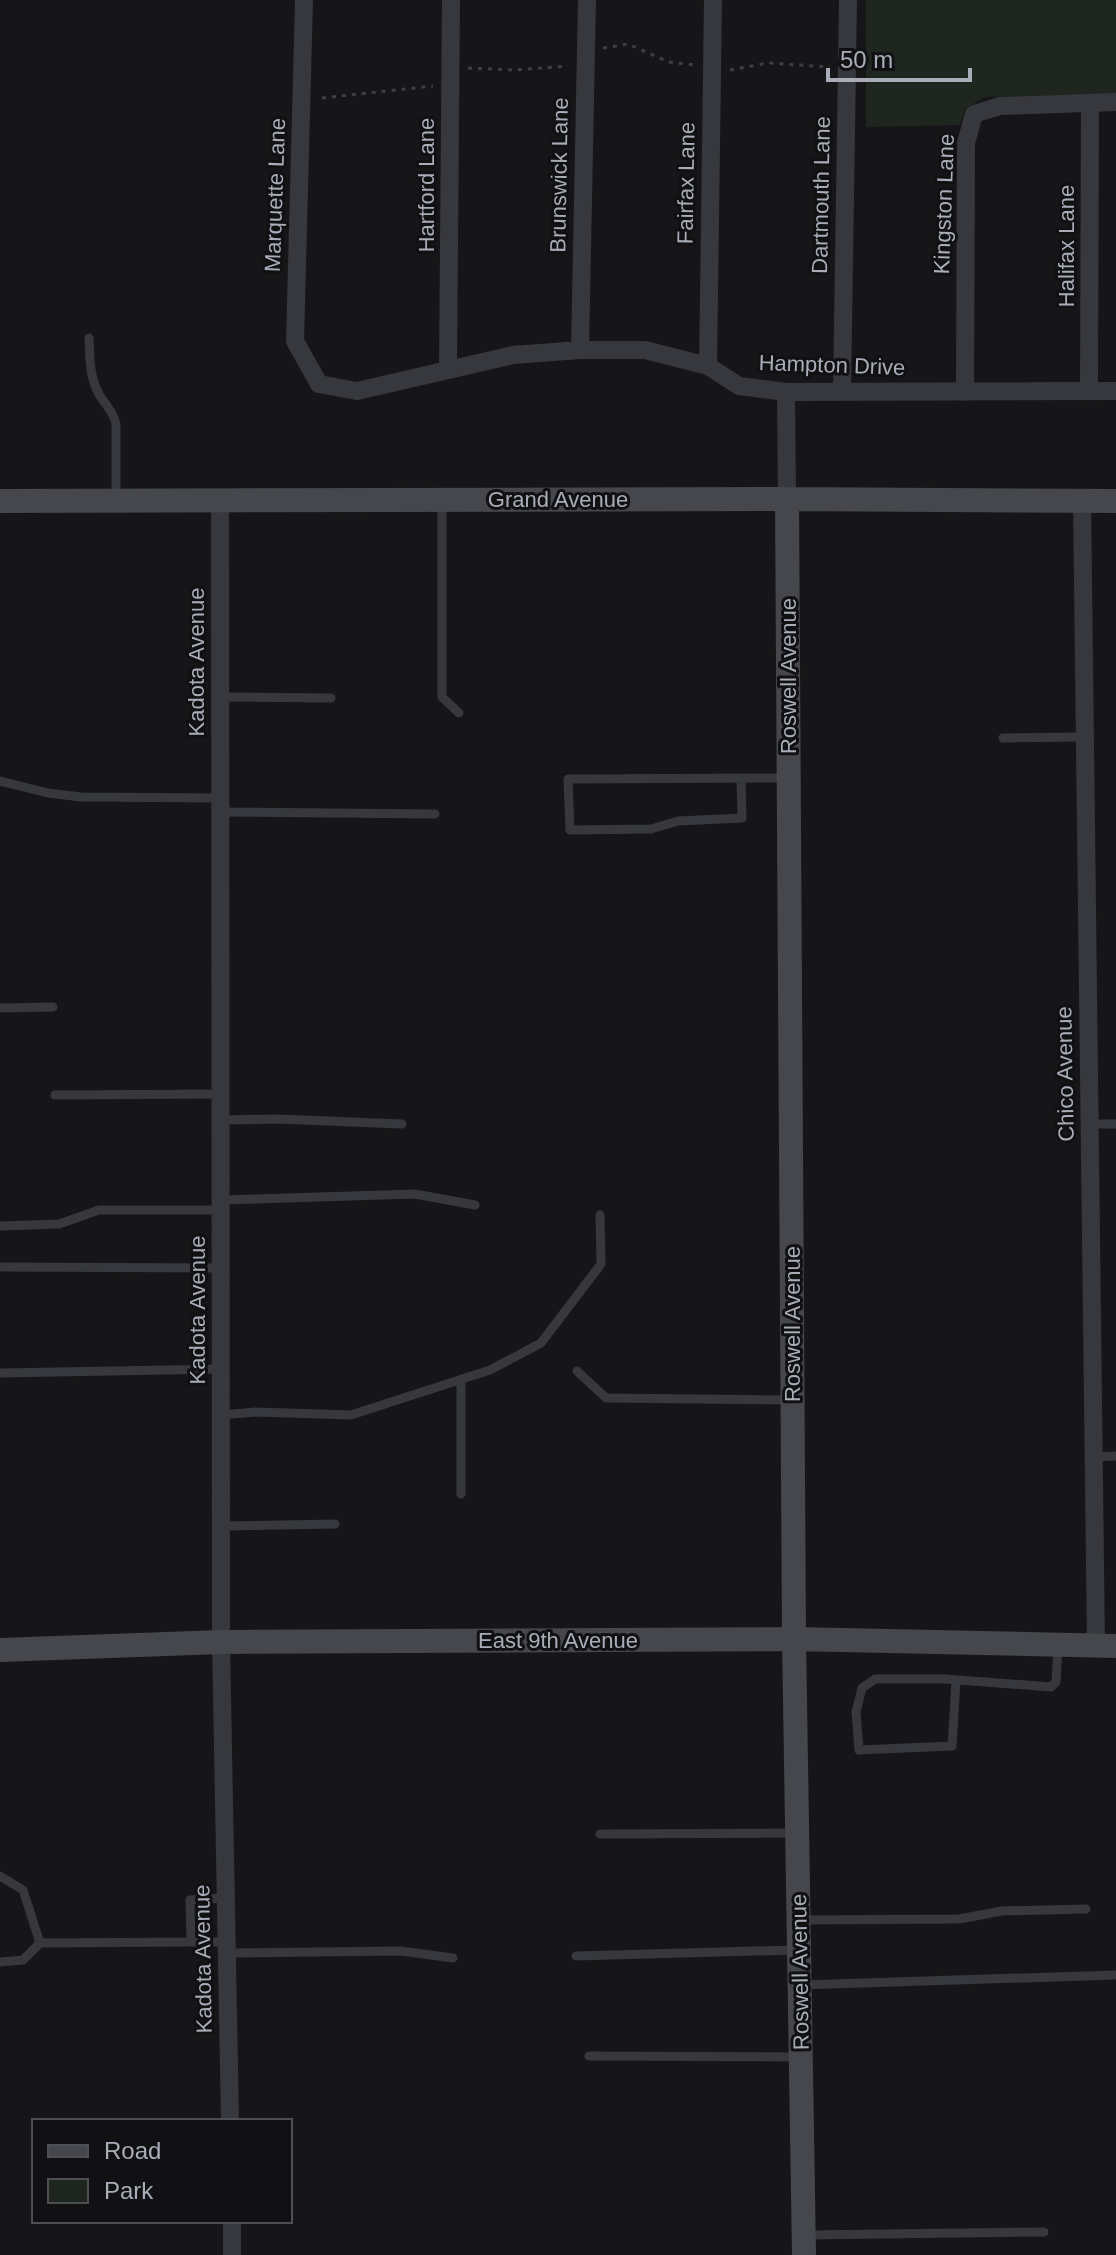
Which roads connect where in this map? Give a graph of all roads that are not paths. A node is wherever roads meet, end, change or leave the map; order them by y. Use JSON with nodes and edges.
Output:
{"nodes":[{"id":1,"x":304,"y":0,"type":"edge"},
{"id":2,"x":451,"y":0,"type":"edge"},
{"id":3,"x":587,"y":0,"type":"edge"},
{"id":4,"x":713,"y":0,"type":"edge"},
{"id":5,"x":848,"y":0,"type":"edge"},
{"id":6,"x":1116,"y":102,"type":"edge"},
{"id":7,"x":1090,"y":103,"type":"junction"},
{"id":8,"x":89,"y":338,"type":"dead end"},
{"id":9,"x":580,"y":350,"type":"junction"},
{"id":10,"x":708,"y":366,"type":"junction"},
{"id":11,"x":448,"y":370,"type":"junction"},
{"id":12,"x":319,"y":384,"type":"joint"},
{"id":13,"x":1089,"y":390,"type":"junction"},
{"id":14,"x":842,"y":391,"type":"junction"},
{"id":15,"x":1116,"y":391,"type":"edge"},
{"id":16,"x":786,"y":392,"type":"junction"},
{"id":17,"x":965,"y":392,"type":"junction"},
{"id":18,"x":442,"y":499,"type":"junction"},
{"id":19,"x":787,"y":499,"type":"junction"},
{"id":20,"x":116,"y":500,"type":"junction"},
{"id":21,"x":220,"y":500,"type":"junction"},
{"id":22,"x":1082,"y":500,"type":"junction"},
{"id":23,"x":0,"y":501,"type":"edge"},
{"id":24,"x":1116,"y":501,"type":"edge"},
{"id":25,"x":220,"y":697,"type":"junction"},
{"id":26,"x":331,"y":698,"type":"dead end"},
{"id":27,"x":459,"y":713,"type":"dead end"},
{"id":28,"x":1085,"y":737,"type":"junction"},
{"id":29,"x":1003,"y":738,"type":"dead end"},
{"id":30,"x":741,"y":778,"type":"junction"},
{"id":31,"x":789,"y":778,"type":"junction"},
{"id":32,"x":0,"y":781,"type":"edge"},
{"id":33,"x":220,"y":805,"type":"junction"},
{"id":34,"x":435,"y":814,"type":"dead end"},
{"id":35,"x":53,"y":1007,"type":"dead end"},
{"id":36,"x":0,"y":1008,"type":"edge"},
{"id":37,"x":220,"y":1094,"type":"junction"},
{"id":38,"x":55,"y":1095,"type":"dead end"},
{"id":39,"x":221,"y":1120,"type":"junction"},
{"id":40,"x":402,"y":1124,"type":"dead end"},
{"id":41,"x":1089,"y":1124,"type":"junction"},
{"id":42,"x":1116,"y":1124,"type":"edge"},
{"id":43,"x":221,"y":1205,"type":"junction"},
{"id":44,"x":475,"y":1205,"type":"dead end"},
{"id":45,"x":600,"y":1215,"type":"dead end"},
{"id":46,"x":0,"y":1226,"type":"edge"},
{"id":47,"x":0,"y":1267,"type":"edge"},
{"id":48,"x":221,"y":1268,"type":"junction"},
{"id":49,"x":221,"y":1369,"type":"junction"},
{"id":50,"x":577,"y":1371,"type":"dead end"},
{"id":51,"x":1,"y":1373,"type":"edge"},
{"id":52,"x":461,"y":1379,"type":"junction"},
{"id":53,"x":793,"y":1400,"type":"junction"},
{"id":54,"x":221,"y":1415,"type":"junction"},
{"id":55,"x":1116,"y":1456,"type":"edge"},
{"id":56,"x":1094,"y":1457,"type":"junction"},
{"id":57,"x":461,"y":1494,"type":"dead end"},
{"id":58,"x":335,"y":1524,"type":"dead end"},
{"id":59,"x":221,"y":1526,"type":"junction"},
{"id":60,"x":794,"y":1639,"type":"junction"},
{"id":61,"x":221,"y":1642,"type":"junction"},
{"id":62,"x":1058,"y":1646,"type":"junction"},
{"id":63,"x":1106,"y":1646,"type":"edge"},
{"id":64,"x":0,"y":1650,"type":"edge"},
{"id":65,"x":956,"y":1681,"type":"junction"},
{"id":66,"x":797,"y":1833,"type":"junction"},
{"id":67,"x":600,"y":1834,"type":"dead end"},
{"id":68,"x":0,"y":1876,"type":"edge"},
{"id":69,"x":226,"y":1898,"type":"junction"},
{"id":70,"x":1086,"y":1909,"type":"dead end"},
{"id":71,"x":799,"y":1920,"type":"junction"},
{"id":72,"x":191,"y":1942,"type":"junction"},
{"id":73,"x":40,"y":1943,"type":"junction"},
{"id":74,"x":227,"y":1948,"type":"junction"},
{"id":75,"x":799,"y":1950,"type":"junction"},
{"id":76,"x":576,"y":1956,"type":"dead end"},
{"id":77,"x":453,"y":1958,"type":"dead end"},
{"id":78,"x":0,"y":1962,"type":"edge"},
{"id":79,"x":1116,"y":1975,"type":"edge"},
{"id":80,"x":800,"y":1985,"type":"junction"},
{"id":81,"x":589,"y":2056,"type":"dead end"},
{"id":82,"x":801,"y":2057,"type":"junction"},
{"id":83,"x":230,"y":2119,"type":"edge"},
{"id":84,"x":232,"y":2223,"type":"edge"},
{"id":85,"x":1044,"y":2232,"type":"dead end"},
{"id":86,"x":804,"y":2245,"type":"edge"},
{"id":87,"x":232,"y":2255,"type":"edge"}],
"edges":[{"from":1,"to":12,"type":"street","name":"Marquette Lane"},
{"from":2,"to":11,"type":"street","name":"Hartford Lane"},
{"from":3,"to":9,"type":"street","name":"Brunswick Lane"},
{"from":4,"to":10,"type":"street","name":"Fairfax Lane"},
{"from":5,"to":14,"type":"street","name":"Dartmouth Lane"},
{"from":6,"to":7,"type":"street","name":"Kingston Lane"},
{"from":7,"to":13,"type":"street","name":"Halifax Lane"},
{"from":7,"to":17,"type":"street","name":"Kingston Lane"},
{"from":8,"to":20,"type":"lane"},
{"from":9,"to":10,"type":"street","name":"Hampton Drive"},
{"from":9,"to":11,"type":"street","name":"Hampton Drive"},
{"from":10,"to":16,"type":"street","name":"Hampton Drive"},
{"from":11,"to":12,"type":"street","name":"Hampton Drive"},
{"from":13,"to":15,"type":"street","name":"Hampton Drive"},
{"from":13,"to":17,"type":"street","name":"Hampton Drive"},
{"from":14,"to":16,"type":"street","name":"Hampton Drive"},
{"from":14,"to":17,"type":"street","name":"Hampton Drive"},
{"from":16,"to":19,"type":"street","name":"Roswell Avenue"},
{"from":18,"to":19,"type":"street","name":"Grand Avenue"},
{"from":18,"to":21,"type":"street","name":"Grand Avenue"},
{"from":18,"to":27,"type":"lane"},
{"from":19,"to":22,"type":"street","name":"Grand Avenue"},
{"from":19,"to":31,"type":"street","name":"Roswell Avenue"},
{"from":20,"to":21,"type":"street","name":"Grand Avenue"},
{"from":20,"to":23,"type":"street","name":"Grand Avenue"},
{"from":21,"to":25,"type":"street","name":"Kadota Avenue"},
{"from":22,"to":24,"type":"street","name":"Grand Avenue"},
{"from":22,"to":28,"type":"street","name":"Chico Avenue"},
{"from":25,"to":26,"type":"lane"},
{"from":25,"to":33,"type":"street","name":"Kadota Avenue"},
{"from":28,"to":29,"type":"lane"},
{"from":28,"to":41,"type":"street","name":"Chico Avenue"},
{"from":30,"to":30,"type":"lane"},
{"from":30,"to":31,"type":"lane"},
{"from":31,"to":53,"type":"street","name":"Roswell Avenue"},
{"from":32,"to":33,"type":"lane"},
{"from":33,"to":34,"type":"lane"},
{"from":33,"to":37,"type":"street","name":"Kadota Avenue"},
{"from":35,"to":36,"type":"lane"},
{"from":37,"to":38,"type":"lane"},
{"from":37,"to":39,"type":"street","name":"Kadota Avenue"},
{"from":39,"to":40,"type":"lane"},
{"from":39,"to":43,"type":"street","name":"Kadota Avenue"},
{"from":41,"to":42,"type":"lane"},
{"from":41,"to":56,"type":"street","name":"Chico Avenue"},
{"from":43,"to":44,"type":"lane"},
{"from":43,"to":46,"type":"lane"},
{"from":43,"to":48,"type":"street","name":"Kadota Avenue"},
{"from":45,"to":52,"type":"lane"},
{"from":47,"to":48,"type":"lane"},
{"from":48,"to":49,"type":"street","name":"Kadota Avenue"},
{"from":49,"to":51,"type":"lane"},
{"from":49,"to":54,"type":"street","name":"Kadota Avenue"},
{"from":50,"to":53,"type":"lane"},
{"from":52,"to":54,"type":"lane"},
{"from":52,"to":57,"type":"lane"},
{"from":53,"to":60,"type":"street","name":"Roswell Avenue"},
{"from":54,"to":59,"type":"street","name":"Kadota Avenue"},
{"from":55,"to":56,"type":"lane"},
{"from":56,"to":63,"type":"street","name":"Chico Avenue"},
{"from":58,"to":59,"type":"lane"},
{"from":59,"to":61,"type":"street","name":"Kadota Avenue"},
{"from":60,"to":61,"type":"street","name":"East 9th Avenue"},
{"from":60,"to":62,"type":"street","name":"East 9th Avenue"},
{"from":60,"to":66,"type":"street","name":"Roswell Avenue"},
{"from":61,"to":64,"type":"street","name":"East 9th Avenue"},
{"from":61,"to":69,"type":"street","name":"Kadota Avenue"},
{"from":62,"to":63,"type":"street","name":"East 9th Avenue"},
{"from":62,"to":65,"type":"lane"},
{"from":65,"to":65,"type":"lane"},
{"from":66,"to":67,"type":"lane"},
{"from":66,"to":71,"type":"street","name":"Roswell Avenue"},
{"from":68,"to":73,"type":"lane"},
{"from":69,"to":72,"type":"lane"},
{"from":69,"to":74,"type":"street","name":"Kadota Avenue"},
{"from":70,"to":71,"type":"lane"},
{"from":71,"to":75,"type":"street","name":"Roswell Avenue"},
{"from":72,"to":73,"type":"lane"},
{"from":72,"to":74,"type":"lane"},
{"from":73,"to":78,"type":"lane"},
{"from":74,"to":77,"type":"lane"},
{"from":74,"to":83,"type":"street","name":"Kadota Avenue"},
{"from":75,"to":76,"type":"lane"},
{"from":75,"to":80,"type":"street","name":"Roswell Avenue"},
{"from":79,"to":80,"type":"lane"},
{"from":80,"to":82,"type":"street","name":"Roswell Avenue"},
{"from":81,"to":82,"type":"lane"},
{"from":82,"to":86,"type":"street","name":"Roswell Avenue"},
{"from":84,"to":87,"type":"street"},
{"from":85,"to":86,"type":"lane"}]}
